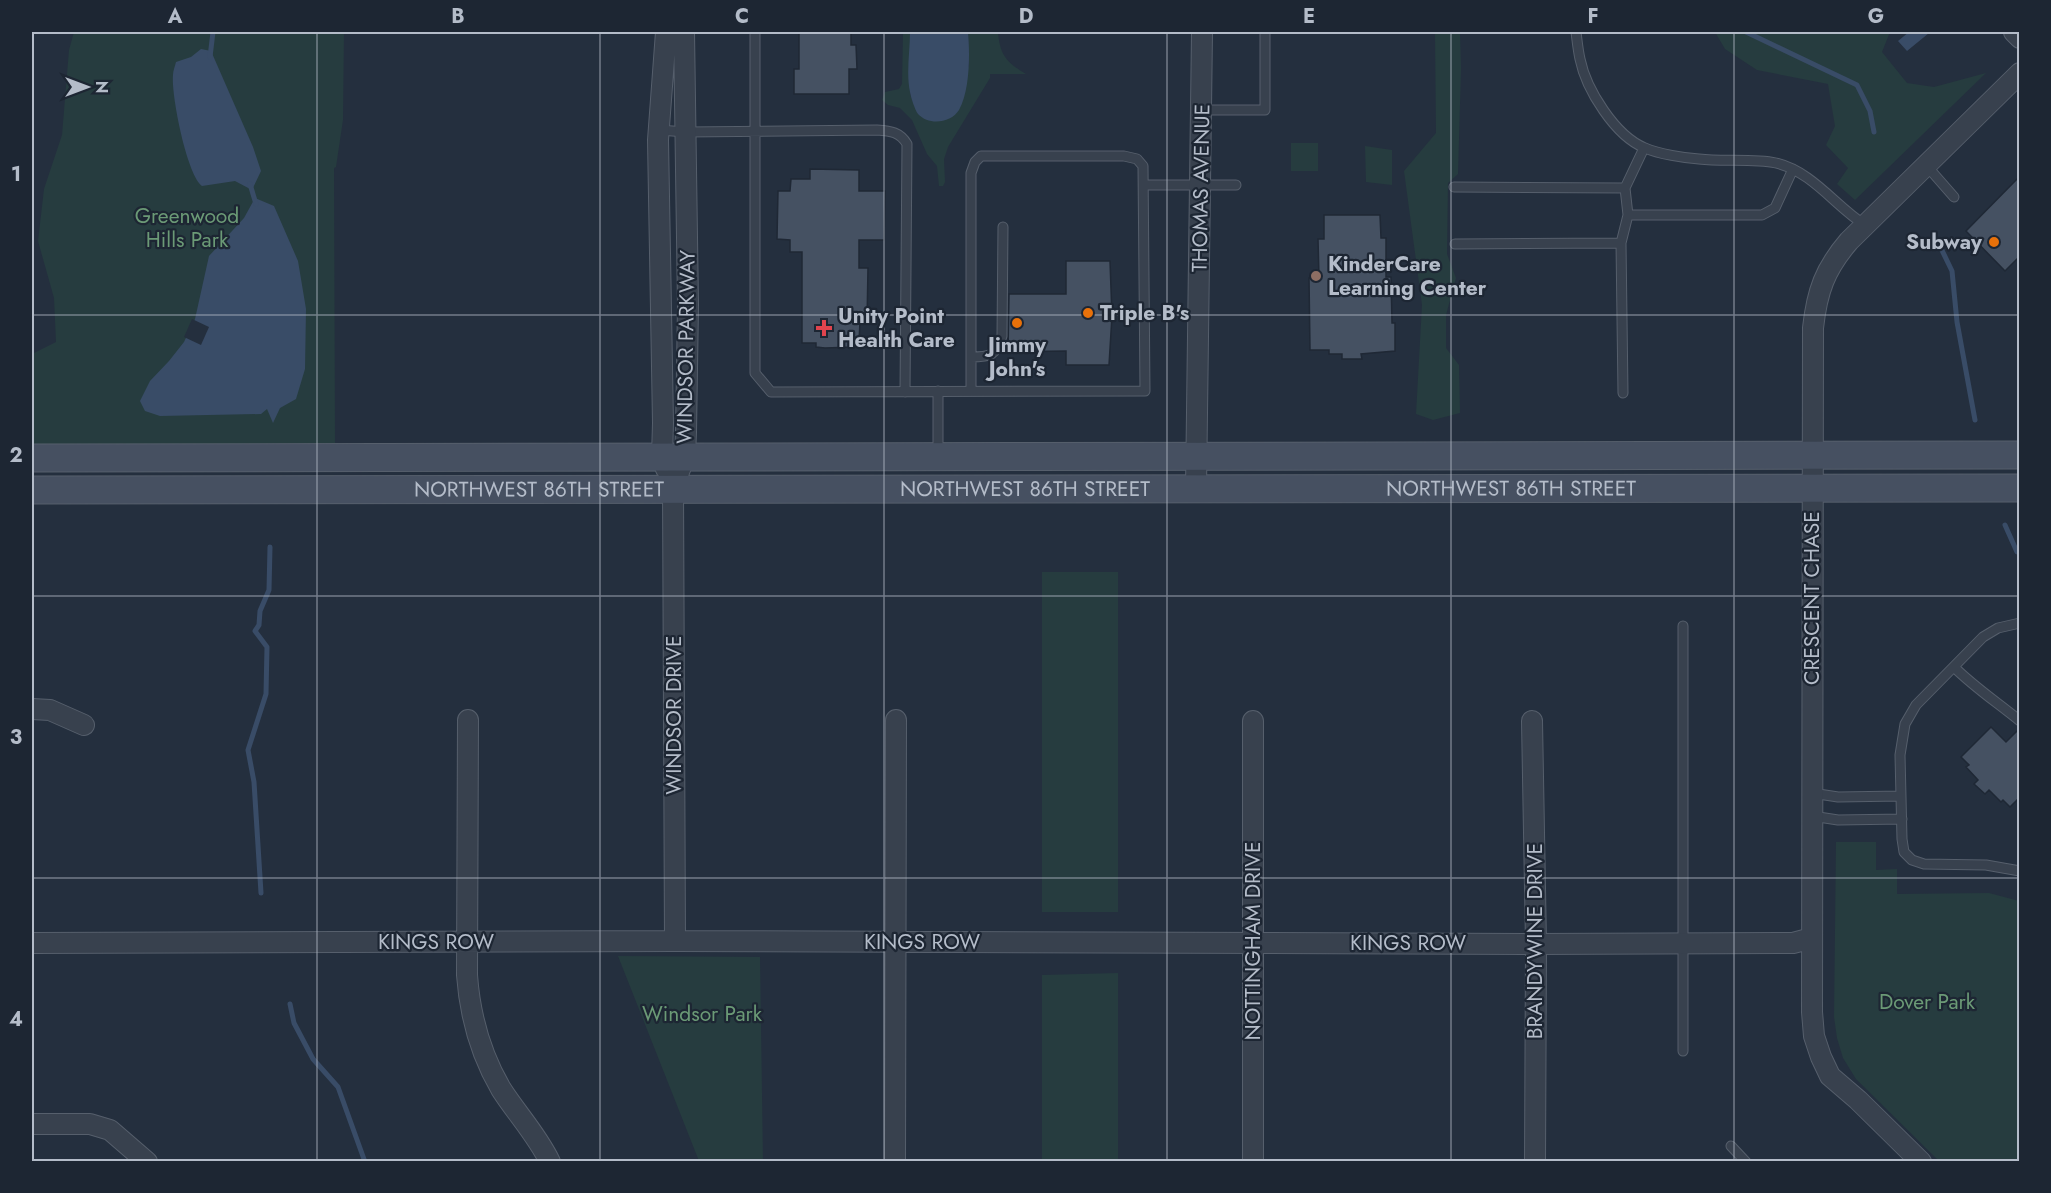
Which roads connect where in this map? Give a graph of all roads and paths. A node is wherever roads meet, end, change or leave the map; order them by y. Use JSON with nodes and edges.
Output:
{"nodes":[{"id":1,"x":666,"y":32,"type":"edge"},
{"id":2,"x":684,"y":32,"type":"edge"},
{"id":3,"x":755,"y":32,"type":"edge"},
{"id":4,"x":1202,"y":32,"type":"edge"},
{"id":5,"x":1265,"y":32,"type":"edge"},
{"id":6,"x":1576,"y":32,"type":"edge"},
{"id":7,"x":2014,"y":32,"type":"edge"},
{"id":8,"x":2019,"y":38,"type":"edge"},
{"id":9,"x":2019,"y":73,"type":"edge"},
{"id":10,"x":1202,"y":110,"type":"junction"},
{"id":11,"x":659,"y":130,"type":"junction"},
{"id":12,"x":755,"y":131,"type":"junction"},
{"id":13,"x":686,"y":132,"type":"junction"},
{"id":14,"x":1644,"y":148,"type":"junction"},
{"id":15,"x":1926,"y":165,"type":"junction"},
{"id":16,"x":1793,"y":169,"type":"junction"},
{"id":17,"x":1144,"y":185,"type":"junction"},
{"id":18,"x":1236,"y":185,"type":"dead end"},
{"id":19,"x":1201,"y":186,"type":"junction"},
{"id":20,"x":1454,"y":187,"type":"dead end"},
{"id":21,"x":1625,"y":188,"type":"junction"},
{"id":22,"x":1954,"y":197,"type":"dead end"},
{"id":23,"x":1628,"y":215,"type":"junction"},
{"id":24,"x":1865,"y":225,"type":"junction"},
{"id":25,"x":1003,"y":227,"type":"dead end"},
{"id":26,"x":1621,"y":243,"type":"junction"},
{"id":27,"x":1455,"y":244,"type":"dead end"},
{"id":28,"x":970,"y":357,"type":"junction"},
{"id":29,"x":938,"y":391,"type":"junction"},
{"id":30,"x":970,"y":391,"type":"junction"},
{"id":31,"x":905,"y":392,"type":"junction"},
{"id":32,"x":1623,"y":393,"type":"dead end"},
{"id":33,"x":938,"y":455,"type":"junction"},
{"id":34,"x":1812,"y":455,"type":"junction"},
{"id":35,"x":2019,"y":455,"type":"edge"},
{"id":36,"x":673,"y":456,"type":"junction"},
{"id":37,"x":1197,"y":456,"type":"junction"},
{"id":38,"x":32,"y":458,"type":"edge"},
{"id":39,"x":1812,"y":487,"type":"junction"},
{"id":40,"x":673,"y":488,"type":"junction"},
{"id":41,"x":2019,"y":488,"type":"edge"},
{"id":42,"x":1196,"y":489,"type":"junction"},
{"id":43,"x":32,"y":490,"type":"edge"},
{"id":44,"x":2019,"y":623,"type":"edge"},
{"id":45,"x":1683,"y":626,"type":"dead end"},
{"id":46,"x":1954,"y":668,"type":"junction"},
{"id":47,"x":32,"y":709,"type":"edge"},
{"id":48,"x":468,"y":720,"type":"dead end"},
{"id":49,"x":896,"y":720,"type":"dead end"},
{"id":50,"x":1253,"y":721,"type":"dead end"},
{"id":51,"x":1532,"y":721,"type":"dead end"},
{"id":52,"x":2019,"y":721,"type":"edge"},
{"id":53,"x":84,"y":725,"type":"dead end"},
{"id":54,"x":1812,"y":793,"type":"junction"},
{"id":55,"x":1901,"y":796,"type":"junction"},
{"id":56,"x":1812,"y":816,"type":"junction"},
{"id":57,"x":1902,"y":819,"type":"junction"},
{"id":58,"x":2019,"y":871,"type":"edge"},
{"id":59,"x":1812,"y":938,"type":"junction"},
{"id":60,"x":675,"y":941,"type":"junction"},
{"id":61,"x":467,"y":942,"type":"junction"},
{"id":62,"x":895,"y":942,"type":"junction"},
{"id":63,"x":1253,"y":942,"type":"junction"},
{"id":64,"x":32,"y":943,"type":"edge"},
{"id":65,"x":1536,"y":944,"type":"junction"},
{"id":66,"x":1684,"y":944,"type":"junction"},
{"id":67,"x":1683,"y":1051,"type":"dead end"},
{"id":68,"x":32,"y":1124,"type":"edge"},
{"id":69,"x":1731,"y":1146,"type":"dead end"},
{"id":70,"x":147,"y":1161,"type":"edge"},
{"id":71,"x":550,"y":1161,"type":"edge"},
{"id":72,"x":895,"y":1161,"type":"edge"},
{"id":73,"x":1253,"y":1161,"type":"edge"},
{"id":74,"x":1535,"y":1161,"type":"edge"},
{"id":75,"x":1746,"y":1161,"type":"edge"},
{"id":76,"x":1921,"y":1161,"type":"edge"}],
"edges":[{"from":1,"to":11,"type":"street","name":"WINDSOR PARKWAY"},
{"from":2,"to":13,"type":"street","name":"WINDSOR PARKWAY"},
{"from":3,"to":12,"type":"lane"},
{"from":4,"to":10,"type":"street","name":"THOMAS AVENUE"},
{"from":5,"to":10,"type":"lane"},
{"from":6,"to":14,"type":"lane"},
{"from":7,"to":8,"type":"street"},
{"from":9,"to":15,"type":"street","name":"CRESCENT CHASE"},
{"from":10,"to":19,"type":"street","name":"THOMAS AVENUE"},
{"from":11,"to":13,"type":"lane"},
{"from":11,"to":36,"type":"street","name":"WINDSOR PARKWAY"},
{"from":12,"to":13,"type":"lane"},
{"from":12,"to":31,"type":"lane"},
{"from":12,"to":31,"type":"lane"},
{"from":13,"to":36,"type":"street","name":"WINDSOR PARKWAY"},
{"from":14,"to":16,"type":"lane"},
{"from":14,"to":21,"type":"lane"},
{"from":15,"to":22,"type":"lane"},
{"from":15,"to":24,"type":"street","name":"CRESCENT CHASE"},
{"from":16,"to":23,"type":"lane"},
{"from":16,"to":24,"type":"lane"},
{"from":17,"to":19,"type":"lane"},
{"from":17,"to":28,"type":"lane"},
{"from":17,"to":30,"type":"lane"},
{"from":18,"to":19,"type":"lane"},
{"from":19,"to":37,"type":"street","name":"THOMAS AVENUE"},
{"from":20,"to":21,"type":"lane"},
{"from":21,"to":23,"type":"lane"},
{"from":23,"to":26,"type":"lane"},
{"from":24,"to":34,"type":"street","name":"CRESCENT CHASE"},
{"from":25,"to":28,"type":"lane"},
{"from":26,"to":27,"type":"lane"},
{"from":26,"to":32,"type":"lane"},
{"from":28,"to":30,"type":"lane"},
{"from":29,"to":30,"type":"lane"},
{"from":29,"to":31,"type":"lane"},
{"from":29,"to":33,"type":"lane"},
{"from":33,"to":36,"type":"main road","name":"NORTHWEST 86TH STREET"},
{"from":33,"to":37,"type":"main road","name":"NORTHWEST 86TH STREET"},
{"from":34,"to":35,"type":"main road","name":"NORTHWEST 86TH STREET"},
{"from":34,"to":37,"type":"main road","name":"NORTHWEST 86TH STREET"},
{"from":34,"to":39,"type":"street","name":"CRESCENT CHASE"},
{"from":36,"to":38,"type":"main road","name":"NORTHWEST 86TH STREET"},
{"from":36,"to":40,"type":"street","name":"WINDSOR PARKWAY"},
{"from":37,"to":42,"type":"street","name":"THOMAS AVENUE"},
{"from":39,"to":41,"type":"main road","name":"NORTHWEST 86TH STREET"},
{"from":39,"to":42,"type":"main road","name":"NORTHWEST 86TH STREET"},
{"from":39,"to":54,"type":"street","name":"CRESCENT CHASE"},
{"from":40,"to":42,"type":"main road","name":"NORTHWEST 86TH STREET"},
{"from":40,"to":43,"type":"main road","name":"NORTHWEST 86TH STREET"},
{"from":40,"to":60,"type":"street","name":"WINDSOR DRIVE"},
{"from":44,"to":46,"type":"lane"},
{"from":45,"to":66,"type":"lane"},
{"from":46,"to":52,"type":"lane"},
{"from":46,"to":55,"type":"lane"},
{"from":47,"to":53,"type":"street"},
{"from":48,"to":61,"type":"street"},
{"from":49,"to":62,"type":"street"},
{"from":50,"to":63,"type":"street","name":"NOTTINGHAM DRIVE"},
{"from":51,"to":65,"type":"street","name":"BRANDYWINE DRIVE"},
{"from":54,"to":55,"type":"lane"},
{"from":54,"to":56,"type":"street","name":"CRESCENT CHASE"},
{"from":55,"to":57,"type":"lane"},
{"from":56,"to":57,"type":"lane"},
{"from":56,"to":59,"type":"street","name":"CRESCENT CHASE"},
{"from":57,"to":58,"type":"lane"},
{"from":59,"to":66,"type":"street","name":"KINGS ROW"},
{"from":59,"to":76,"type":"street","name":"CRESCENT CHASE"},
{"from":60,"to":61,"type":"street","name":"KINGS ROW"},
{"from":60,"to":62,"type":"street","name":"KINGS ROW"},
{"from":61,"to":64,"type":"street","name":"KINGS ROW"},
{"from":61,"to":71,"type":"street"},
{"from":62,"to":63,"type":"street","name":"KINGS ROW"},
{"from":62,"to":72,"type":"street"},
{"from":63,"to":65,"type":"street","name":"KINGS ROW"},
{"from":63,"to":73,"type":"street","name":"NOTTINGHAM DRIVE"},
{"from":65,"to":66,"type":"street","name":"KINGS ROW"},
{"from":65,"to":74,"type":"street","name":"BRANDYWINE DRIVE"},
{"from":66,"to":67,"type":"lane"},
{"from":68,"to":70,"type":"street"},
{"from":69,"to":75,"type":"lane"}]}
